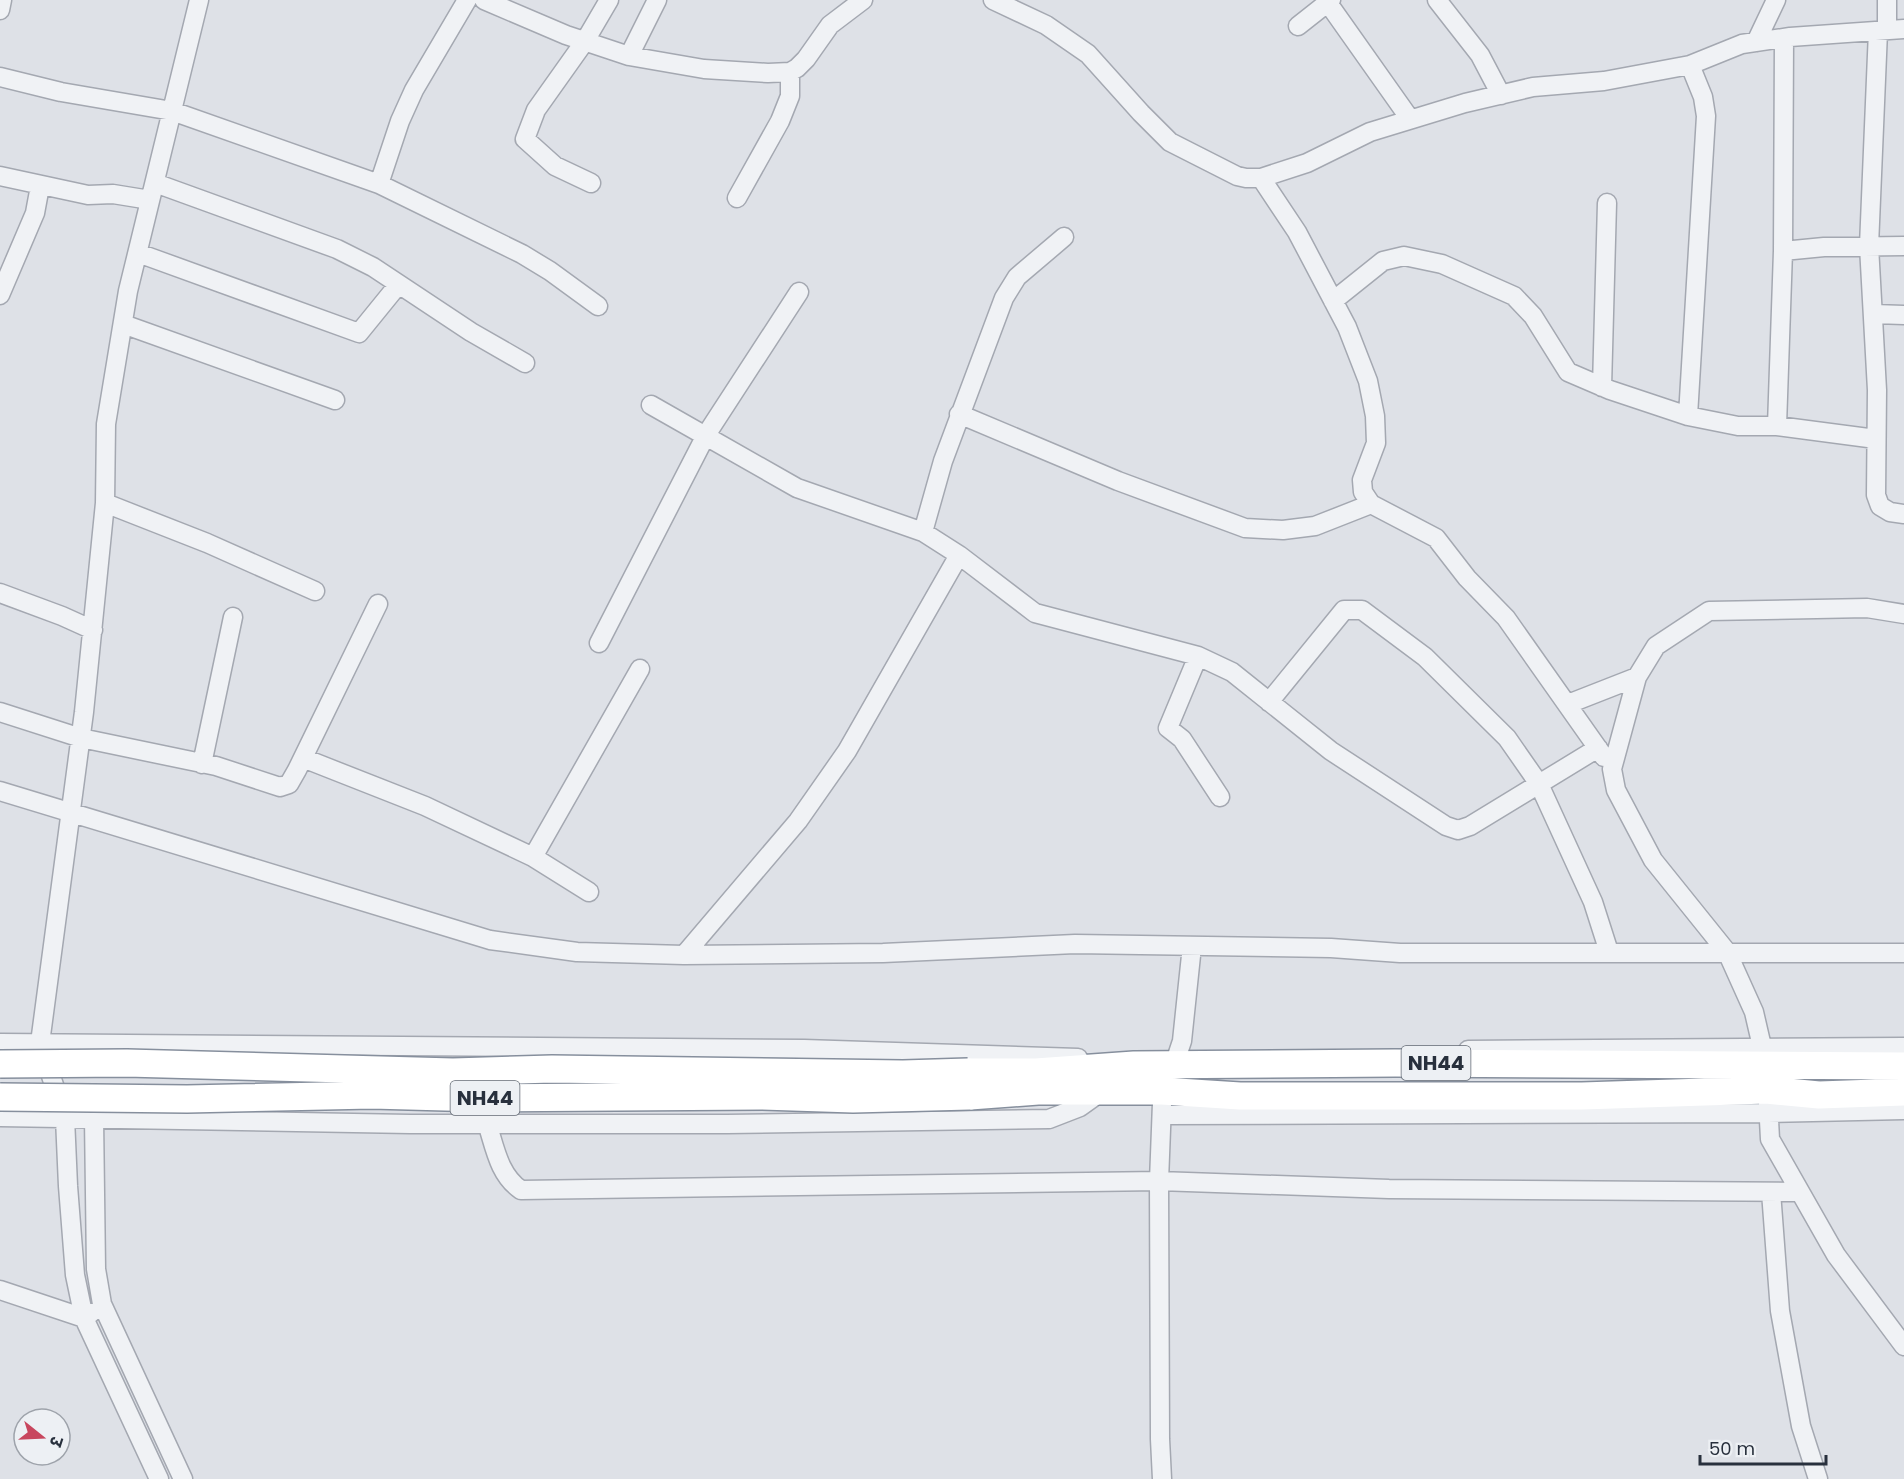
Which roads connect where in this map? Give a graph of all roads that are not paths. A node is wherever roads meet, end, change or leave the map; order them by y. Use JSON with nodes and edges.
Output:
{"nodes":[{"id":1,"x":2,"y":0,"type":"edge"},
{"id":2,"x":199,"y":0,"type":"edge"},
{"id":3,"x":467,"y":0,"type":"edge"},
{"id":4,"x":484,"y":0,"type":"edge"},
{"id":5,"x":609,"y":0,"type":"edge"},
{"id":6,"x":657,"y":0,"type":"edge"},
{"id":7,"x":863,"y":0,"type":"edge"},
{"id":8,"x":993,"y":0,"type":"edge"},
{"id":9,"x":1437,"y":0,"type":"edge"},
{"id":10,"x":1776,"y":0,"type":"edge"},
{"id":11,"x":1887,"y":0,"type":"edge"},
{"id":12,"x":1330,"y":1,"type":"edge"},
{"id":13,"x":0,"y":10,"type":"edge"},
{"id":14,"x":1299,"y":26,"type":"dead end"},
{"id":15,"x":1890,"y":30,"type":"edge"},
{"id":16,"x":1784,"y":38,"type":"junction"},
{"id":17,"x":585,"y":41,"type":"junction"},
{"id":18,"x":1756,"y":42,"type":"junction"},
{"id":19,"x":629,"y":56,"type":"junction"},
{"id":20,"x":1690,"y":65,"type":"junction"},
{"id":21,"x":790,"y":72,"type":"junction"},
{"id":22,"x":0,"y":76,"type":"edge"},
{"id":23,"x":1501,"y":94,"type":"junction"},
{"id":24,"x":172,"y":111,"type":"junction"},
{"id":25,"x":1410,"y":119,"type":"junction"},
{"id":26,"x":0,"y":176,"type":"edge"},
{"id":27,"x":1261,"y":178,"type":"junction"},
{"id":28,"x":591,"y":183,"type":"dead end"},
{"id":29,"x":379,"y":184,"type":"junction"},
{"id":30,"x":40,"y":186,"type":"junction"},
{"id":31,"x":152,"y":192,"type":"junction"},
{"id":32,"x":737,"y":198,"type":"dead end"},
{"id":33,"x":1607,"y":203,"type":"dead end"},
{"id":34,"x":1064,"y":237,"type":"dead end"},
{"id":35,"x":1869,"y":246,"type":"junction"},
{"id":36,"x":1904,"y":246,"type":"edge"},
{"id":37,"x":1783,"y":251,"type":"junction"},
{"id":38,"x":138,"y":253,"type":"junction"},
{"id":39,"x":398,"y":285,"type":"junction"},
{"id":40,"x":799,"y":292,"type":"dead end"},
{"id":41,"x":0,"y":295,"type":"edge"},
{"id":42,"x":1333,"y":301,"type":"junction"},
{"id":43,"x":598,"y":306,"type":"dead end"},
{"id":44,"x":1874,"y":314,"type":"junction"},
{"id":45,"x":1904,"y":315,"type":"edge"},
{"id":46,"x":123,"y":324,"type":"junction"},
{"id":47,"x":525,"y":363,"type":"dead end"},
{"id":48,"x":1602,"y":387,"type":"junction"},
{"id":49,"x":335,"y":400,"type":"dead end"},
{"id":50,"x":651,"y":405,"type":"dead end"},
{"id":51,"x":959,"y":414,"type":"junction"},
{"id":52,"x":1688,"y":416,"type":"junction"},
{"id":53,"x":1777,"y":426,"type":"junction"},
{"id":54,"x":706,"y":435,"type":"junction"},
{"id":55,"x":1876,"y":439,"type":"junction"},
{"id":56,"x":105,"y":503,"type":"junction"},
{"id":57,"x":1371,"y":504,"type":"junction"},
{"id":58,"x":1904,"y":514,"type":"edge"},
{"id":59,"x":923,"y":532,"type":"junction"},
{"id":60,"x":959,"y":555,"type":"junction"},
{"id":61,"x":315,"y":591,"type":"dead end"},
{"id":62,"x":0,"y":593,"type":"edge"},
{"id":63,"x":378,"y":604,"type":"dead end"},
{"id":64,"x":1904,"y":614,"type":"edge"},
{"id":65,"x":233,"y":617,"type":"dead end"},
{"id":66,"x":93,"y":630,"type":"junction"},
{"id":67,"x":599,"y":643,"type":"dead end"},
{"id":68,"x":1197,"y":656,"type":"junction"},
{"id":69,"x":640,"y":669,"type":"dead end"},
{"id":70,"x":1637,"y":677,"type":"junction"},
{"id":71,"x":1269,"y":702,"type":"junction"},
{"id":72,"x":1568,"y":704,"type":"junction"},
{"id":73,"x":0,"y":712,"type":"edge"},
{"id":74,"x":81,"y":738,"type":"junction"},
{"id":75,"x":1598,"y":748,"type":"junction"},
{"id":76,"x":303,"y":758,"type":"junction"},
{"id":77,"x":202,"y":764,"type":"junction"},
{"id":78,"x":1612,"y":769,"type":"junction"},
{"id":79,"x":1539,"y":784,"type":"junction"},
{"id":80,"x":0,"y":791,"type":"edge"},
{"id":81,"x":1220,"y":797,"type":"dead end"},
{"id":82,"x":71,"y":813,"type":"junction"},
{"id":83,"x":533,"y":857,"type":"junction"},
{"id":84,"x":589,"y":892,"type":"dead end"},
{"id":85,"x":1192,"y":946,"type":"junction"},
{"id":86,"x":1609,"y":952,"type":"junction"},
{"id":87,"x":1727,"y":952,"type":"junction"},
{"id":88,"x":1904,"y":953,"type":"edge"},
{"id":89,"x":684,"y":956,"type":"junction"},
{"id":90,"x":0,"y":1043,"type":"edge"},
{"id":91,"x":40,"y":1043,"type":"junction"},
{"id":92,"x":1904,"y":1047,"type":"edge"},
{"id":93,"x":1176,"y":1059,"type":"junction"},
{"id":94,"x":0,"y":1064,"type":"edge"},
{"id":95,"x":1904,"y":1066,"type":"edge"},
{"id":96,"x":1766,"y":1079,"type":"junction"},
{"id":97,"x":969,"y":1084,"type":"junction"},
{"id":98,"x":1101,"y":1092,"type":"junction"},
{"id":99,"x":1904,"y":1092,"type":"edge"},
{"id":100,"x":0,"y":1096,"type":"edge"},
{"id":101,"x":1162,"y":1103,"type":"junction"},
{"id":102,"x":1904,"y":1110,"type":"edge"},
{"id":103,"x":0,"y":1117,"type":"edge"},
{"id":104,"x":65,"y":1118,"type":"junction"},
{"id":105,"x":94,"y":1118,"type":"junction"},
{"id":106,"x":487,"y":1123,"type":"junction"},
{"id":107,"x":1159,"y":1181,"type":"junction"},
{"id":108,"x":1771,"y":1192,"type":"junction"},
{"id":109,"x":1800,"y":1192,"type":"junction"},
{"id":110,"x":0,"y":1290,"type":"edge"},
{"id":111,"x":102,"y":1304,"type":"junction"},
{"id":112,"x":84,"y":1318,"type":"junction"},
{"id":113,"x":1904,"y":1346,"type":"edge"},
{"id":114,"x":159,"y":1479,"type":"edge"},
{"id":115,"x":183,"y":1479,"type":"edge"},
{"id":116,"x":1162,"y":1479,"type":"edge"},
{"id":117,"x":1818,"y":1479,"type":"edge"}],
"edges":[{"from":1,"to":13,"type":"street"},
{"from":2,"to":24,"type":"street"},
{"from":3,"to":29,"type":"street"},
{"from":4,"to":17,"type":"street"},
{"from":5,"to":17,"type":"street"},
{"from":6,"to":19,"type":"street"},
{"from":7,"to":21,"type":"street"},
{"from":8,"to":27,"type":"street"},
{"from":9,"to":23,"type":"street"},
{"from":10,"to":18,"type":"street"},
{"from":11,"to":15,"type":"street"},
{"from":12,"to":14,"type":"street"},
{"from":12,"to":25,"type":"street"},
{"from":15,"to":16,"type":"street"},
{"from":15,"to":35,"type":"street"},
{"from":16,"to":18,"type":"street"},
{"from":16,"to":37,"type":"street"},
{"from":17,"to":19,"type":"street"},
{"from":17,"to":28,"type":"street"},
{"from":18,"to":20,"type":"street"},
{"from":19,"to":21,"type":"street"},
{"from":20,"to":23,"type":"street"},
{"from":20,"to":52,"type":"street"},
{"from":21,"to":32,"type":"street"},
{"from":22,"to":24,"type":"street"},
{"from":23,"to":25,"type":"street"},
{"from":24,"to":29,"type":"street"},
{"from":24,"to":31,"type":"street"},
{"from":25,"to":27,"type":"street"},
{"from":26,"to":30,"type":"street"},
{"from":27,"to":42,"type":"street"},
{"from":29,"to":43,"type":"street"},
{"from":30,"to":31,"type":"street"},
{"from":30,"to":41,"type":"street"},
{"from":31,"to":38,"type":"street"},
{"from":31,"to":39,"type":"street"},
{"from":33,"to":48,"type":"street"},
{"from":34,"to":51,"type":"street"},
{"from":35,"to":36,"type":"street"},
{"from":35,"to":37,"type":"street"},
{"from":35,"to":44,"type":"street"},
{"from":37,"to":53,"type":"street"},
{"from":38,"to":39,"type":"street"},
{"from":38,"to":46,"type":"street"},
{"from":39,"to":47,"type":"street"},
{"from":40,"to":54,"type":"street"},
{"from":42,"to":48,"type":"street"},
{"from":42,"to":57,"type":"street"},
{"from":44,"to":45,"type":"street"},
{"from":44,"to":55,"type":"street"},
{"from":46,"to":49,"type":"street"},
{"from":46,"to":56,"type":"street"},
{"from":48,"to":52,"type":"street"},
{"from":50,"to":54,"type":"street"},
{"from":51,"to":57,"type":"street"},
{"from":51,"to":59,"type":"street"},
{"from":52,"to":53,"type":"street"},
{"from":53,"to":55,"type":"street"},
{"from":54,"to":59,"type":"street"},
{"from":54,"to":67,"type":"street"},
{"from":55,"to":58,"type":"street"},
{"from":56,"to":61,"type":"street"},
{"from":56,"to":66,"type":"street"},
{"from":57,"to":72,"type":"street"},
{"from":59,"to":60,"type":"street"},
{"from":60,"to":68,"type":"street"},
{"from":60,"to":89,"type":"street"},
{"from":62,"to":66,"type":"street"},
{"from":63,"to":76,"type":"street"},
{"from":64,"to":70,"type":"street"},
{"from":65,"to":77,"type":"street"},
{"from":66,"to":74,"type":"street"},
{"from":68,"to":71,"type":"street"},
{"from":68,"to":81,"type":"street"},
{"from":69,"to":83,"type":"street"},
{"from":70,"to":72,"type":"street"},
{"from":70,"to":78,"type":"street"},
{"from":71,"to":79,"type":"street"},
{"from":71,"to":79,"type":"street"},
{"from":72,"to":75,"type":"street"},
{"from":73,"to":74,"type":"street"},
{"from":74,"to":77,"type":"street"},
{"from":74,"to":82,"type":"street"},
{"from":75,"to":78,"type":"street"},
{"from":75,"to":79,"type":"street"},
{"from":76,"to":77,"type":"street"},
{"from":76,"to":83,"type":"street"},
{"from":78,"to":87,"type":"street"},
{"from":79,"to":86,"type":"street"},
{"from":80,"to":82,"type":"street"},
{"from":82,"to":89,"type":"street"},
{"from":82,"to":91,"type":"street"},
{"from":83,"to":84,"type":"street"},
{"from":85,"to":86,"type":"street"},
{"from":85,"to":89,"type":"street"},
{"from":85,"to":93,"type":"street"},
{"from":86,"to":87,"type":"street"},
{"from":87,"to":88,"type":"street"},
{"from":87,"to":96,"type":"street"},
{"from":90,"to":91,"type":"street"},
{"from":91,"to":93,"type":"street"},
{"from":91,"to":104,"type":"street"},
{"from":92,"to":96,"type":"street"},
{"from":93,"to":96,"type":"highway","number":"NH44"},
{"from":93,"to":97,"type":"highway","number":"NH44"},
{"from":94,"to":97,"type":"highway","number":"NH44","bridge":true},
{"from":95,"to":96,"type":"highway","number":"NH44"},
{"from":96,"to":99,"type":"highway","number":"NH44"},
{"from":96,"to":101,"type":"highway","number":"NH44"},
{"from":96,"to":102,"type":"street"},
{"from":96,"to":109,"type":"street"},
{"from":97,"to":98,"type":"highway","number":"NH44"},
{"from":97,"to":100,"type":"highway","number":"NH44","bridge":true},
{"from":98,"to":101,"type":"highway","number":"NH44"},
{"from":98,"to":106,"type":"street"},
{"from":101,"to":107,"type":"street"},
{"from":103,"to":104,"type":"street"},
{"from":104,"to":105,"type":"street"},
{"from":104,"to":112,"type":"street"},
{"from":105,"to":106,"type":"street"},
{"from":105,"to":111,"type":"street"},
{"from":106,"to":107,"type":"street"},
{"from":107,"to":108,"type":"street"},
{"from":107,"to":116,"type":"street"},
{"from":108,"to":109,"type":"street"},
{"from":108,"to":117,"type":"street"},
{"from":109,"to":113,"type":"street"},
{"from":110,"to":112,"type":"street"},
{"from":111,"to":112,"type":"street"},
{"from":111,"to":115,"type":"street"},
{"from":112,"to":114,"type":"street"}]}
